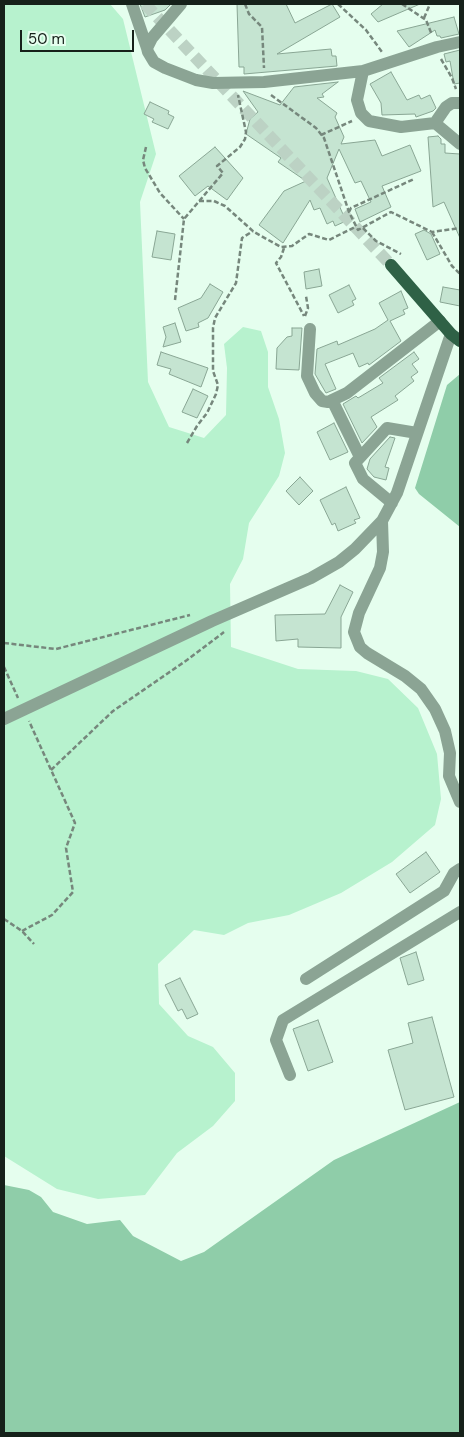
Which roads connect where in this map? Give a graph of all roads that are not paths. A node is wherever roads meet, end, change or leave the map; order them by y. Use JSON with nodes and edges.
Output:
{"nodes":[{"id":1,"x":132,"y":4,"type":"edge"},
{"id":2,"x":181,"y":4,"type":"edge"},
{"id":3,"x":460,"y":42,"type":"edge"},
{"id":4,"x":147,"y":48,"type":"junction"},
{"id":5,"x":363,"y":71,"type":"junction"},
{"id":6,"x":458,"y":103,"type":"edge"},
{"id":7,"x":435,"y":123,"type":"junction"},
{"id":8,"x":460,"y":144,"type":"edge"},
{"id":9,"x":391,"y":265,"type":"tunnel mouth"},
{"id":10,"x":440,"y":322,"type":"junction"},
{"id":11,"x":308,"y":323,"type":"road end"},
{"id":12,"x":456,"y":338,"type":"edge"},
{"id":13,"x":332,"y":400,"type":"junction"},
{"id":14,"x":417,"y":433,"type":"junction"},
{"id":15,"x":360,"y":457,"type":"junction"},
{"id":16,"x":392,"y":502,"type":"junction"},
{"id":17,"x":382,"y":522,"type":"junction"},
{"id":18,"x":4,"y":719,"type":"edge"},
{"id":19,"x":460,"y":802,"type":"edge"},
{"id":20,"x":460,"y":869,"type":"edge"},
{"id":21,"x":460,"y":912,"type":"edge"},
{"id":22,"x":306,"y":979,"type":"dead end"},
{"id":23,"x":290,"y":1075,"type":"dead end"}],
"edges":[{"from":1,"to":4,"type":"street"},
{"from":2,"to":4,"type":"street"},
{"from":3,"to":5,"type":"street"},
{"from":4,"to":5,"type":"street"},
{"from":5,"to":7,"type":"street"},
{"from":6,"to":7,"type":"street"},
{"from":7,"to":8,"type":"street"},
{"from":9,"to":10,"type":"main road"},
{"from":10,"to":12,"type":"main road"},
{"from":10,"to":13,"type":"street"},
{"from":11,"to":13,"type":"street"},
{"from":12,"to":14,"type":"street"},
{"from":13,"to":15,"type":"street"},
{"from":14,"to":15,"type":"street"},
{"from":14,"to":16,"type":"street"},
{"from":15,"to":16,"type":"street"},
{"from":16,"to":17,"type":"street"},
{"from":17,"to":18,"type":"street"},
{"from":17,"to":19,"type":"street"},
{"from":20,"to":22,"type":"street"},
{"from":21,"to":23,"type":"street"}]}
